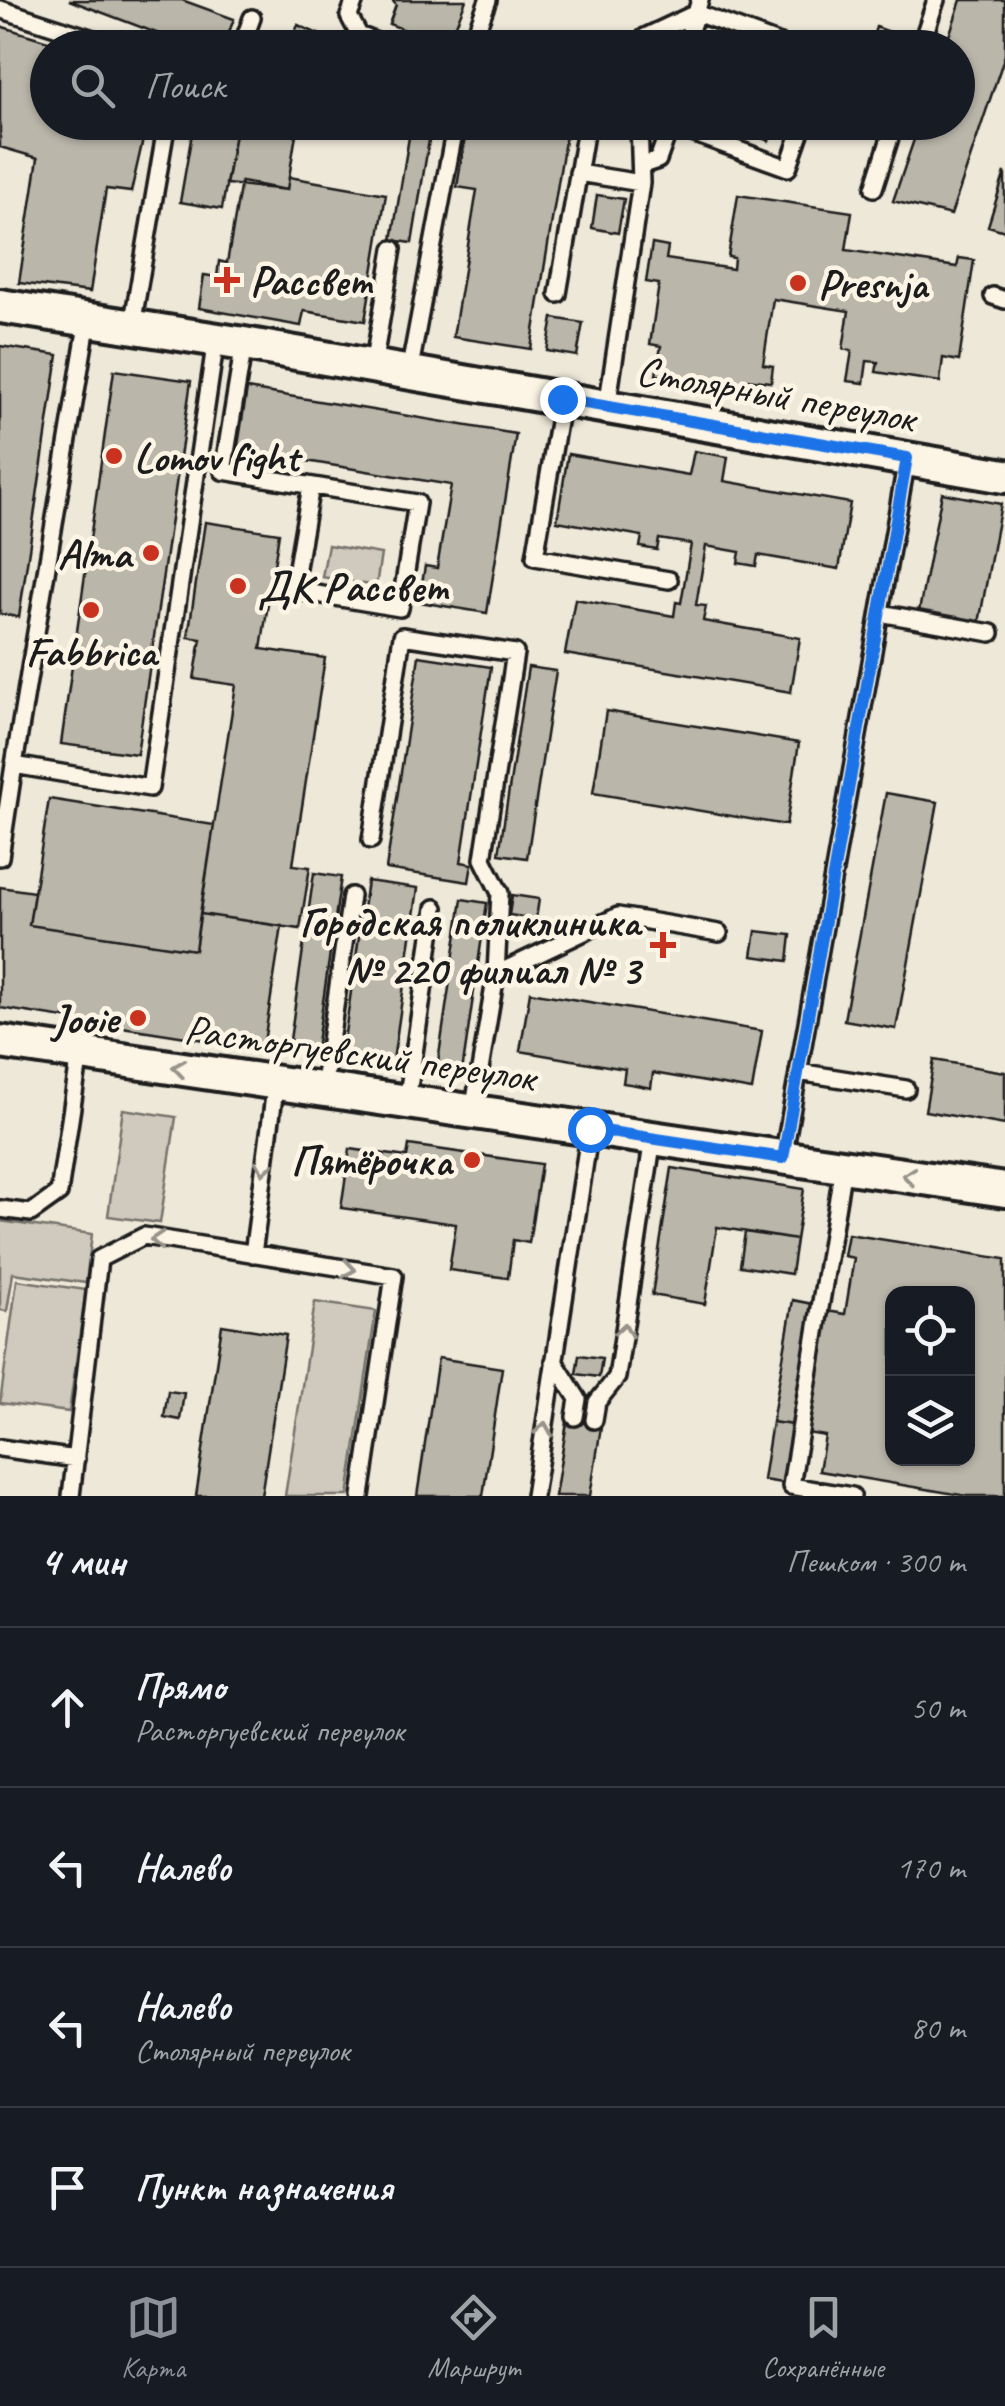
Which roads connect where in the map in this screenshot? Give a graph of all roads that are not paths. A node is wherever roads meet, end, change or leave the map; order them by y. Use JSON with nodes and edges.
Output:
{"nodes":[{"id":1,"x":355,"y":0,"type":"edge"},
{"id":2,"x":488,"y":0,"type":"edge"},
{"id":3,"x":936,"y":0,"type":"edge"},
{"id":4,"x":698,"y":7,"type":"edge"},
{"id":5,"x":0,"y":9,"type":"edge"},
{"id":6,"x":252,"y":18,"type":"dead end"},
{"id":7,"x":65,"y":30,"type":"edge"},
{"id":8,"x":248,"y":30,"type":"edge"},
{"id":9,"x":356,"y":30,"type":"edge"},
{"id":10,"x":477,"y":30,"type":"edge"},
{"id":11,"x":657,"y":30,"type":"edge"},
{"id":12,"x":750,"y":30,"type":"edge"},
{"id":13,"x":926,"y":30,"type":"edge"},
{"id":14,"x":164,"y":140,"type":"edge"},
{"id":15,"x":453,"y":140,"type":"edge"},
{"id":16,"x":583,"y":140,"type":"edge"},
{"id":17,"x":641,"y":140,"type":"edge"},
{"id":18,"x":662,"y":140,"type":"edge"},
{"id":19,"x":710,"y":140,"type":"edge"},
{"id":20,"x":798,"y":140,"type":"edge"},
{"id":21,"x":889,"y":140,"type":"edge"},
{"id":22,"x":643,"y":165,"type":"junction"},
{"id":23,"x":578,"y":172,"type":"junction"},
{"id":24,"x":641,"y":183,"type":"junction"},
{"id":25,"x":874,"y":188,"type":"dead end"},
{"id":26,"x":393,"y":249,"type":"dead end"},
{"id":27,"x":558,"y":294,"type":"dead end"},
{"id":28,"x":0,"y":306,"type":"edge"},
{"id":29,"x":88,"y":319,"type":"junction"},
{"id":30,"x":132,"y":326,"type":"junction"},
{"id":31,"x":230,"y":342,"type":"junction"},
{"id":32,"x":373,"y":366,"type":"junction"},
{"id":33,"x":409,"y":373,"type":"junction"},
{"id":34,"x":562,"y":399,"type":"junction"},
{"id":35,"x":607,"y":407,"type":"junction"},
{"id":36,"x":907,"y":458,"type":"junction"},
{"id":37,"x":1005,"y":476,"type":"edge"},
{"id":38,"x":311,"y":486,"type":"junction"},
{"id":39,"x":669,"y":580,"type":"dead end"},
{"id":40,"x":880,"y":612,"type":"junction"},
{"id":41,"x":991,"y":633,"type":"dead end"},
{"id":42,"x":14,"y":765,"type":"junction"},
{"id":43,"x":371,"y":840,"type":"dead end"},
{"id":44,"x":0,"y":857,"type":"edge"},
{"id":45,"x":350,"y":896,"type":"dead end"},
{"id":46,"x":434,"y":908,"type":"dead end"},
{"id":47,"x":719,"y":933,"type":"dead end"},
{"id":48,"x":496,"y":974,"type":"junction"},
{"id":49,"x":0,"y":1042,"type":"edge"},
{"id":50,"x":80,"y":1054,"type":"junction"},
{"id":51,"x":798,"y":1072,"type":"junction"},
{"id":52,"x":276,"y":1082,"type":"junction"},
{"id":53,"x":906,"y":1089,"type":"dead end"},
{"id":54,"x":323,"y":1090,"type":"junction"},
{"id":55,"x":407,"y":1102,"type":"junction"},
{"id":56,"x":474,"y":1112,"type":"junction"},
{"id":57,"x":590,"y":1129,"type":"junction"},
{"id":58,"x":653,"y":1138,"type":"junction"},
{"id":59,"x":783,"y":1158,"type":"junction"},
{"id":60,"x":843,"y":1166,"type":"junction"},
{"id":61,"x":1005,"y":1190,"type":"edge"},
{"id":62,"x":0,"y":1208,"type":"edge"},
{"id":63,"x":252,"y":1254,"type":"junction"},
{"id":64,"x":554,"y":1361,"type":"junction"},
{"id":65,"x":578,"y":1399,"type":"junction"},
{"id":66,"x":597,"y":1402,"type":"junction"},
{"id":67,"x":575,"y":1417,"type":"dead end"},
{"id":68,"x":594,"y":1420,"type":"dead end"},
{"id":69,"x":0,"y":1448,"type":"edge"},
{"id":70,"x":76,"y":1459,"type":"junction"},
{"id":71,"x":71,"y":1496,"type":"edge"},
{"id":72,"x":361,"y":1496,"type":"edge"},
{"id":73,"x":534,"y":1496,"type":"edge"},
{"id":74,"x":852,"y":1496,"type":"edge"}],
"edges":[{"from":1,"to":9,"type":"lane"},
{"from":2,"to":10,"type":"lane"},
{"from":3,"to":13,"type":"lane"},
{"from":4,"to":11,"type":"lane"},
{"from":4,"to":12,"type":"lane"},
{"from":5,"to":7,"type":"lane"},
{"from":6,"to":8,"type":"lane"},
{"from":14,"to":30,"type":"lane"},
{"from":15,"to":33,"type":"lane"},
{"from":16,"to":23,"type":"lane"},
{"from":17,"to":22,"type":"lane"},
{"from":18,"to":22,"type":"lane"},
{"from":19,"to":20,"type":"lane"},
{"from":21,"to":25,"type":"lane"},
{"from":22,"to":24,"type":"lane"},
{"from":23,"to":24,"type":"lane"},
{"from":23,"to":27,"type":"lane"},
{"from":24,"to":35,"type":"lane"},
{"from":26,"to":32,"type":"lane"},
{"from":28,"to":29,"type":"street","name":"Столярный переулок"},
{"from":29,"to":30,"type":"street","name":"Столярный переулок"},
{"from":29,"to":42,"type":"lane"},
{"from":30,"to":31,"type":"street","name":"Столярный переулок"},
{"from":31,"to":32,"type":"street","name":"Столярный переулок"},
{"from":31,"to":38,"type":"lane"},
{"from":31,"to":42,"type":"lane"},
{"from":32,"to":33,"type":"street","name":"Столярный переулок"},
{"from":33,"to":34,"type":"street","name":"Столярный переулок"},
{"from":34,"to":35,"type":"street","name":"Столярный переулок"},
{"from":34,"to":39,"type":"lane"},
{"from":35,"to":36,"type":"street","name":"Столярный переулок"},
{"from":36,"to":37,"type":"street","name":"Столярный переулок"},
{"from":36,"to":40,"type":"lane"},
{"from":38,"to":38,"type":"lane"},
{"from":40,"to":41,"type":"lane"},
{"from":40,"to":51,"type":"lane"},
{"from":42,"to":44,"type":"lane"},
{"from":43,"to":48,"type":"lane"},
{"from":45,"to":54,"type":"lane"},
{"from":46,"to":55,"type":"lane"},
{"from":47,"to":48,"type":"lane"},
{"from":48,"to":56,"type":"lane"},
{"from":49,"to":50,"type":"street","name":"Расторгуевский переулок"},
{"from":52,"to":50,"type":"street","name":"Расторгуевский переулок","one_way":true},
{"from":50,"to":62,"type":"lane"},
{"from":51,"to":53,"type":"lane"},
{"from":51,"to":59,"type":"lane"},
{"from":52,"to":54,"type":"street","name":"Расторгуевский переулок"},
{"from":52,"to":63,"type":"lane","one_way":true},
{"from":54,"to":55,"type":"street","name":"Расторгуевский переулок"},
{"from":55,"to":56,"type":"street","name":"Расторгуевский переулок"},
{"from":56,"to":57,"type":"street","name":"Расторгуевский переулок"},
{"from":57,"to":58,"type":"street","name":"Расторгуевский переулок"},
{"from":57,"to":64,"type":"lane"},
{"from":58,"to":59,"type":"street","name":"Расторгуевский переулок"},
{"from":66,"to":58,"type":"lane","one_way":true},
{"from":59,"to":60,"type":"street","name":"Расторгуевский переулок"},
{"from":61,"to":60,"type":"street","name":"Расторгуевский переулок","one_way":true},
{"from":60,"to":74,"type":"lane"},
{"from":63,"to":70,"type":"lane","one_way":true},
{"from":63,"to":72,"type":"lane","one_way":true},
{"from":64,"to":65,"type":"lane"},
{"from":73,"to":64,"type":"lane","one_way":true},
{"from":65,"to":66,"type":"lane"},
{"from":65,"to":67,"type":"lane"},
{"from":66,"to":68,"type":"lane"},
{"from":69,"to":70,"type":"lane"},
{"from":70,"to":71,"type":"lane"}]}
